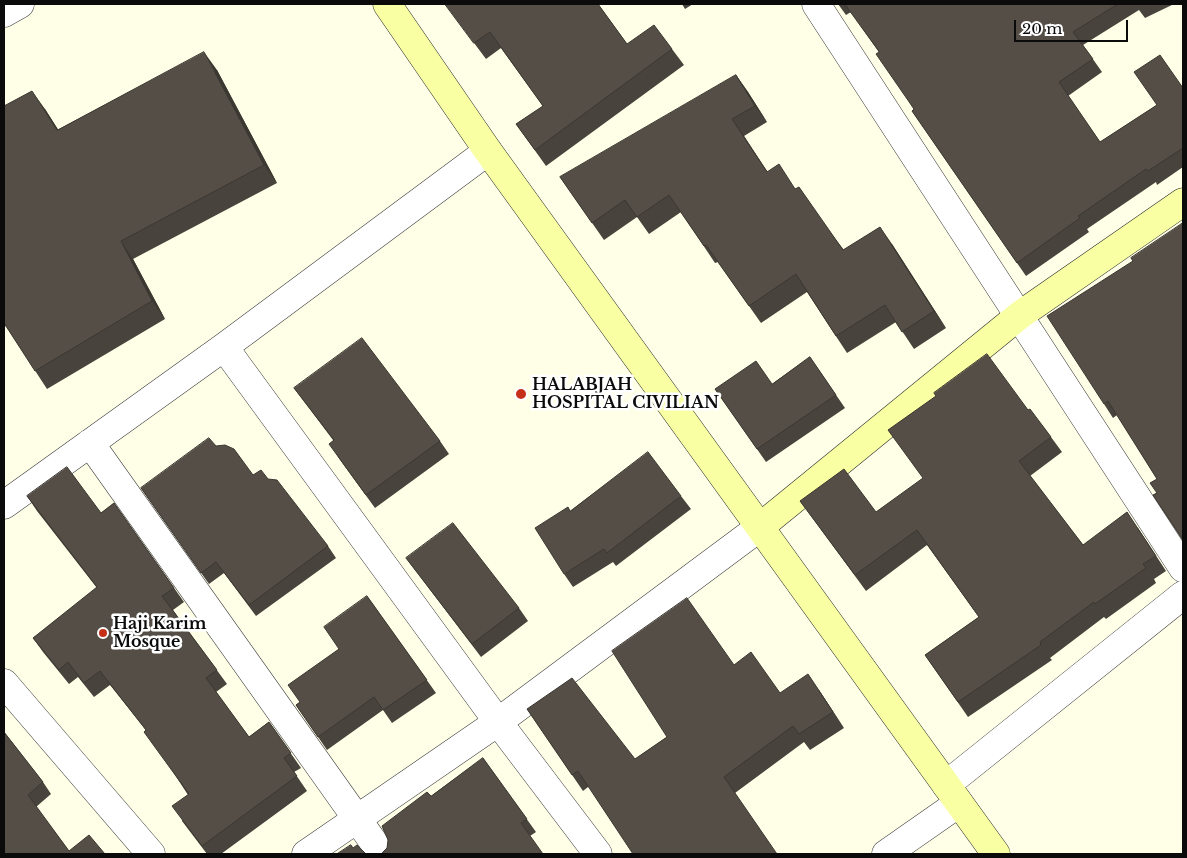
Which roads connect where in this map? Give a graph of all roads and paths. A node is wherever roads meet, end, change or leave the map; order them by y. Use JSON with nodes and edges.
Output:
{"nodes":[{"id":1,"x":20,"y":4,"type":"edge"},
{"id":2,"x":387,"y":4,"type":"edge"},
{"id":3,"x":816,"y":4,"type":"edge"},
{"id":4,"x":4,"y":13,"type":"edge"},
{"id":5,"x":488,"y":151,"type":"junction"},
{"id":6,"x":1183,"y":202,"type":"edge"},
{"id":7,"x":1020,"y":315,"type":"junction"},
{"id":8,"x":224,"y":347,"type":"junction"},
{"id":9,"x":90,"y":443,"type":"junction"},
{"id":10,"x":4,"y":505,"type":"edge"},
{"id":11,"x":760,"y":527,"type":"junction"},
{"id":12,"x":1183,"y":568,"type":"edge"},
{"id":13,"x":1183,"y":595,"type":"edge"},
{"id":14,"x":4,"y":683,"type":"edge"},
{"id":15,"x":498,"y":722,"type":"junction"},
{"id":16,"x":953,"y":794,"type":"junction"},
{"id":17,"x":356,"y":819,"type":"junction"},
{"id":18,"x":151,"y":854,"type":"edge"},
{"id":19,"x":306,"y":854,"type":"edge"},
{"id":20,"x":382,"y":854,"type":"edge"},
{"id":21,"x":598,"y":854,"type":"edge"},
{"id":22,"x":886,"y":854,"type":"edge"},
{"id":23,"x":996,"y":854,"type":"edge"}],
"edges":[{"from":1,"to":4,"type":"street"},
{"from":2,"to":5,"type":"main road"},
{"from":3,"to":7,"type":"street"},
{"from":5,"to":8,"type":"street"},
{"from":5,"to":11,"type":"main road"},
{"from":6,"to":7,"type":"main road"},
{"from":7,"to":11,"type":"main road"},
{"from":7,"to":12,"type":"street"},
{"from":8,"to":9,"type":"street"},
{"from":8,"to":15,"type":"street"},
{"from":9,"to":10,"type":"street"},
{"from":9,"to":17,"type":"street"},
{"from":11,"to":15,"type":"street"},
{"from":11,"to":16,"type":"main road"},
{"from":13,"to":16,"type":"street"},
{"from":14,"to":18,"type":"street"},
{"from":15,"to":17,"type":"street"},
{"from":15,"to":21,"type":"street"},
{"from":16,"to":22,"type":"street"},
{"from":16,"to":23,"type":"main road"},
{"from":17,"to":19,"type":"street"},
{"from":17,"to":20,"type":"street"}]}
